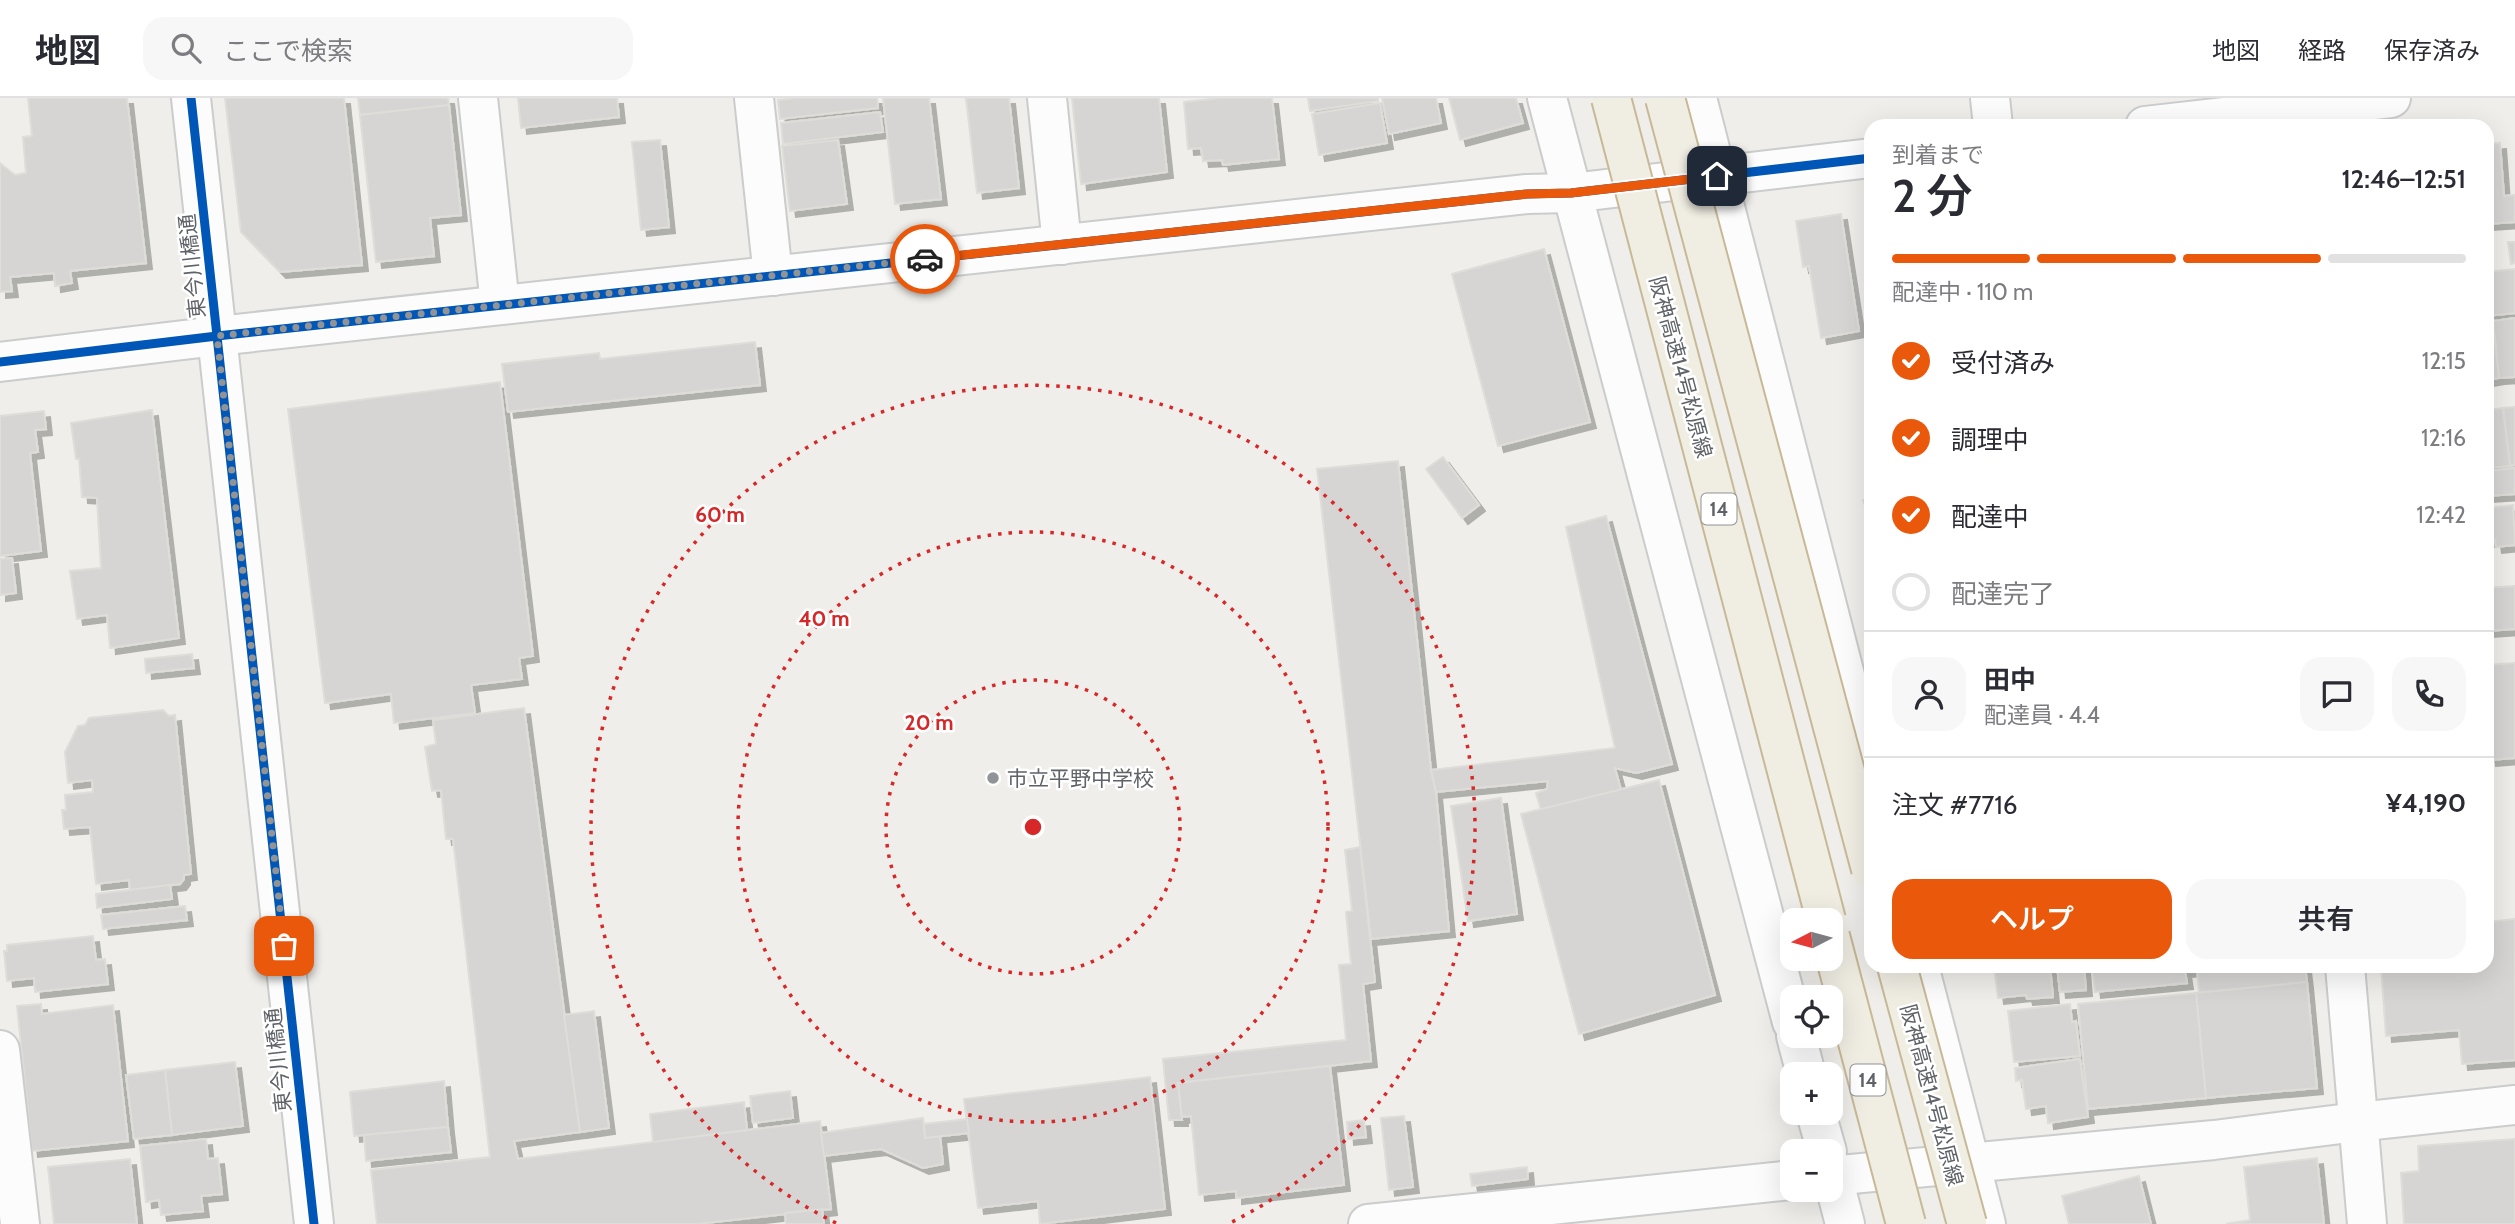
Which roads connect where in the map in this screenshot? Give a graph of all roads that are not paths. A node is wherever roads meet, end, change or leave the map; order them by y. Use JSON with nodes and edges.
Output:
{"nodes":[{"id":1,"x":191,"y":98,"type":"edge"},
{"id":2,"x":478,"y":98,"type":"edge"},
{"id":3,"x":754,"y":98,"type":"edge"},
{"id":4,"x":1047,"y":98,"type":"edge"},
{"id":5,"x":1547,"y":98,"type":"edge"},
{"id":6,"x":1611,"y":98,"type":"edge"},
{"id":7,"x":1665,"y":98,"type":"edge"},
{"id":8,"x":1697,"y":98,"type":"edge"},
{"id":9,"x":1990,"y":98,"type":"edge"},
{"id":10,"x":2391,"y":98,"type":"edge"},
{"id":11,"x":2277,"y":111,"type":"edge"},
{"id":12,"x":1992,"y":119,"type":"edge"},
{"id":13,"x":2207,"y":119,"type":"edge"},
{"id":14,"x":1864,"y":159,"type":"edge"},
{"id":15,"x":1717,"y":176,"type":"junction"},
{"id":16,"x":1571,"y":193,"type":"junction"},
{"id":17,"x":1062,"y":245,"type":"junction"},
{"id":18,"x":773,"y":276,"type":"junction"},
{"id":19,"x":500,"y":305,"type":"junction"},
{"id":20,"x":217,"y":336,"type":"junction"},
{"id":21,"x":0,"y":362,"type":"edge"},
{"id":22,"x":1864,"y":750,"type":"edge"},
{"id":23,"x":1864,"y":843,"type":"edge"},
{"id":24,"x":1823,"y":908,"type":"edge"},
{"id":25,"x":1839,"y":971,"type":"edge"},
{"id":26,"x":1899,"y":973,"type":"edge"},
{"id":27,"x":1921,"y":973,"type":"edge"},
{"id":28,"x":2346,"y":973,"type":"edge"},
{"id":29,"x":1782,"y":985,"type":"edge"},
{"id":30,"x":0,"y":1050,"type":"edge"},
{"id":31,"x":2515,"y":1105,"type":"edge"},
{"id":32,"x":2357,"y":1122,"type":"junction"},
{"id":33,"x":1970,"y":1164,"type":"junction"},
{"id":34,"x":1843,"y":1168,"type":"edge"},
{"id":35,"x":1780,"y":1181,"type":"edge"},
{"id":36,"x":1839,"y":1202,"type":"edge"},
{"id":37,"x":1454,"y":1220,"type":"edge"},
{"id":38,"x":20,"y":1224,"type":"edge"},
{"id":39,"x":314,"y":1224,"type":"edge"},
{"id":40,"x":1368,"y":1224,"type":"edge"},
{"id":41,"x":1845,"y":1224,"type":"edge"},
{"id":42,"x":1906,"y":1224,"type":"edge"},
{"id":43,"x":1967,"y":1224,"type":"edge"},
{"id":44,"x":1986,"y":1224,"type":"edge"},
{"id":45,"x":2367,"y":1224,"type":"edge"}],
"edges":[{"from":1,"to":20,"type":"street","name":"東今川橋通"},
{"from":2,"to":19,"type":"street"},
{"from":3,"to":18,"type":"street"},
{"from":4,"to":17,"type":"street"},
{"from":5,"to":16,"type":"street"},
{"from":6,"to":24,"type":"highway","name":"阪神高速14号松原線","number":"14","bridge":true},
{"from":7,"to":23,"type":"highway","bridge":true},
{"from":8,"to":15,"type":"street"},
{"from":9,"to":12,"type":"street"},
{"from":10,"to":11,"type":"street"},
{"from":11,"to":13,"type":"street"},
{"from":14,"to":15,"type":"street"},
{"from":15,"to":16,"type":"street"},
{"from":15,"to":22,"type":"street"},
{"from":16,"to":17,"type":"street"},
{"from":16,"to":29,"type":"street"},
{"from":17,"to":18,"type":"street"},
{"from":18,"to":19,"type":"street"},
{"from":19,"to":20,"type":"street"},
{"from":20,"to":21,"type":"street"},
{"from":20,"to":39,"type":"street","name":"東今川橋通"},
{"from":25,"to":42,"type":"highway","number":"14","bridge":true},
{"from":26,"to":43,"type":"highway","name":"阪神高速14号松原線","bridge":true},
{"from":27,"to":33,"type":"street"},
{"from":28,"to":32,"type":"street"},
{"from":30,"to":38,"type":"street"},
{"from":31,"to":32,"type":"street"},
{"from":32,"to":33,"type":"street"},
{"from":32,"to":45,"type":"street"},
{"from":33,"to":34,"type":"street"},
{"from":33,"to":44,"type":"street"},
{"from":35,"to":37,"type":"street"},
{"from":36,"to":41,"type":"street"},
{"from":37,"to":40,"type":"street"}]}
